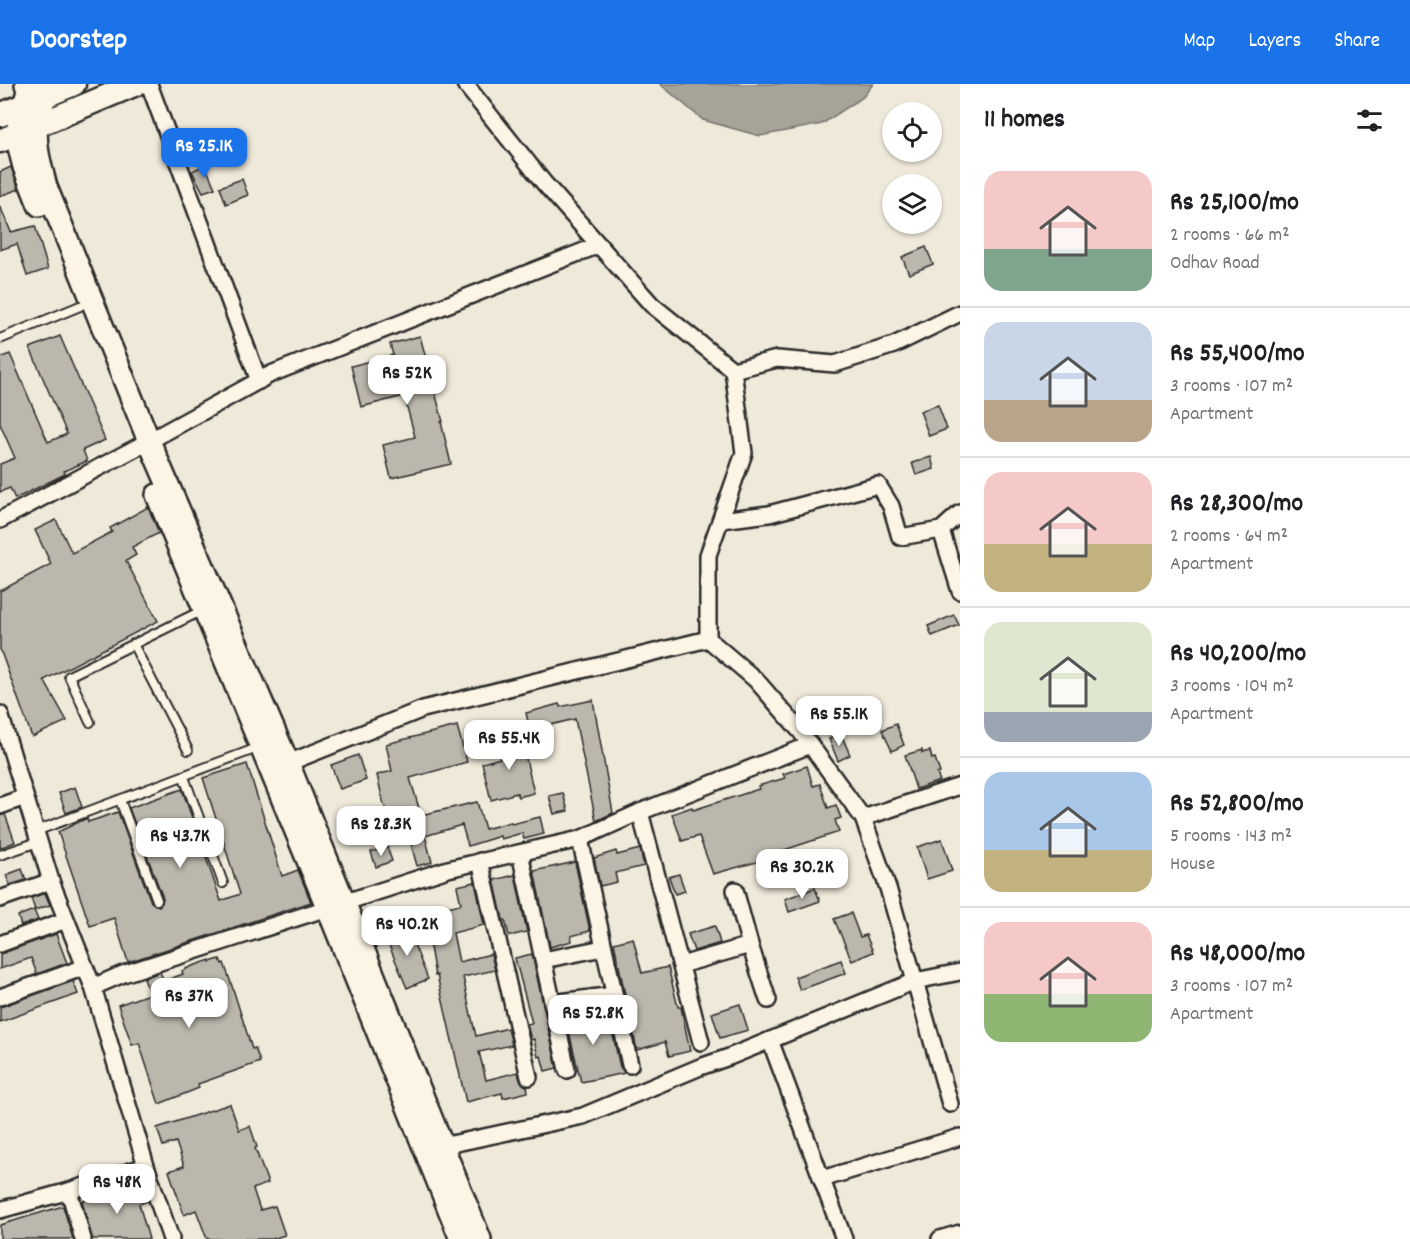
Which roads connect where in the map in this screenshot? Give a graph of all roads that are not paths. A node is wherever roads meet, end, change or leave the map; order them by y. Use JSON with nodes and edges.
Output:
{"nodes":[{"id":1,"x":74,"y":84,"type":"edge"},
{"id":2,"x":136,"y":84,"type":"edge"},
{"id":3,"x":149,"y":84,"type":"edge"},
{"id":4,"x":465,"y":84,"type":"edge"},
{"id":5,"x":44,"y":90,"type":"edge"},
{"id":6,"x":25,"y":95,"type":"edge"},
{"id":7,"x":0,"y":116,"type":"edge"},
{"id":8,"x":37,"y":125,"type":"junction"},
{"id":9,"x":8,"y":138,"type":"edge"},
{"id":10,"x":599,"y":245,"type":"junction"},
{"id":11,"x":80,"y":306,"type":"junction"},
{"id":12,"x":960,"y":313,"type":"edge"},
{"id":13,"x":0,"y":339,"type":"edge"},
{"id":14,"x":733,"y":370,"type":"junction"},
{"id":15,"x":258,"y":381,"type":"junction"},
{"id":16,"x":143,"y":444,"type":"junction"},
{"id":17,"x":960,"y":513,"type":"edge"},
{"id":18,"x":0,"y":520,"type":"edge"},
{"id":19,"x":721,"y":520,"type":"junction"},
{"id":20,"x":941,"y":530,"type":"junction"},
{"id":21,"x":960,"y":591,"type":"edge"},
{"id":22,"x":204,"y":609,"type":"junction"},
{"id":23,"x":708,"y":639,"type":"junction"},
{"id":24,"x":133,"y":644,"type":"junction"},
{"id":25,"x":0,"y":714,"type":"edge"},
{"id":26,"x":90,"y":722,"type":"dead end"},
{"id":27,"x":810,"y":745,"type":"junction"},
{"id":28,"x":262,"y":747,"type":"junction"},
{"id":29,"x":188,"y":750,"type":"dead end"},
{"id":30,"x":288,"y":763,"type":"junction"},
{"id":31,"x":184,"y":777,"type":"junction"},
{"id":32,"x":960,"y":786,"type":"edge"},
{"id":33,"x":25,"y":797,"type":"junction"},
{"id":34,"x":120,"y":800,"type":"junction"},
{"id":35,"x":0,"y":806,"type":"edge"},
{"id":36,"x":640,"y":812,"type":"junction"},
{"id":37,"x":863,"y":818,"type":"junction"},
{"id":38,"x":36,"y":837,"type":"junction"},
{"id":39,"x":580,"y":838,"type":"junction"},
{"id":40,"x":520,"y":853,"type":"junction"},
{"id":41,"x":0,"y":855,"type":"edge"},
{"id":42,"x":480,"y":861,"type":"junction"},
{"id":43,"x":51,"y":881,"type":"junction"},
{"id":44,"x":223,"y":883,"type":"dead end"},
{"id":45,"x":735,"y":890,"type":"dead end"},
{"id":46,"x":0,"y":899,"type":"edge"},
{"id":47,"x":158,"y":900,"type":"dead end"},
{"id":48,"x":336,"y":906,"type":"junction"},
{"id":49,"x":66,"y":920,"type":"junction"},
{"id":50,"x":0,"y":944,"type":"edge"},
{"id":51,"x":750,"y":945,"type":"junction"},
{"id":52,"x":603,"y":948,"type":"junction"},
{"id":53,"x":543,"y":960,"type":"junction"},
{"id":54,"x":681,"y":966,"type":"junction"},
{"id":55,"x":85,"y":967,"type":"junction"},
{"id":56,"x":960,"y":972,"type":"edge"},
{"id":57,"x":915,"y":981,"type":"junction"},
{"id":58,"x":93,"y":987,"type":"junction"},
{"id":59,"x":614,"y":995,"type":"junction"},
{"id":60,"x":0,"y":997,"type":"edge"},
{"id":61,"x":768,"y":1000,"type":"dead end"},
{"id":62,"x":552,"y":1004,"type":"junction"},
{"id":63,"x":770,"y":1040,"type":"junction"},
{"id":64,"x":701,"y":1042,"type":"dead end"},
{"id":65,"x":630,"y":1065,"type":"dead end"},
{"id":66,"x":567,"y":1070,"type":"dead end"},
{"id":67,"x":529,"y":1077,"type":"dead end"},
{"id":68,"x":950,"y":1104,"type":"dead end"},
{"id":69,"x":960,"y":1137,"type":"edge"},
{"id":70,"x":442,"y":1146,"type":"junction"},
{"id":71,"x":146,"y":1166,"type":"junction"},
{"id":72,"x":822,"y":1179,"type":"junction"},
{"id":73,"x":69,"y":1191,"type":"junction"},
{"id":74,"x":0,"y":1210,"type":"edge"},
{"id":75,"x":960,"y":1233,"type":"edge"},
{"id":76,"x":83,"y":1239,"type":"edge"},
{"id":77,"x":171,"y":1239,"type":"edge"},
{"id":78,"x":461,"y":1239,"type":"edge"},
{"id":79,"x":480,"y":1239,"type":"edge"},
{"id":80,"x":844,"y":1239,"type":"edge"},
{"id":81,"x":940,"y":1239,"type":"edge"}],
"edges":[{"from":1,"to":5,"type":"main road"},
{"from":2,"to":8,"type":"main road"},
{"from":3,"to":15,"type":"street"},
{"from":4,"to":10,"type":"street"},
{"from":5,"to":6,"type":"main road"},
{"from":5,"to":8,"type":"street"},
{"from":6,"to":7,"type":"main road"},
{"from":6,"to":9,"type":"street"},
{"from":8,"to":9,"type":"main road"},
{"from":8,"to":16,"type":"street"},
{"from":9,"to":11,"type":"street"},
{"from":10,"to":14,"type":"street"},
{"from":10,"to":15,"type":"street"},
{"from":11,"to":13,"type":"lane"},
{"from":11,"to":16,"type":"street"},
{"from":12,"to":14,"type":"street"},
{"from":14,"to":19,"type":"street"},
{"from":15,"to":16,"type":"street"},
{"from":16,"to":18,"type":"street"},
{"from":16,"to":22,"type":"street"},
{"from":16,"to":30,"type":"street"},
{"from":17,"to":20,"type":"street"},
{"from":19,"to":20,"type":"street"},
{"from":19,"to":23,"type":"street"},
{"from":20,"to":21,"type":"street"},
{"from":22,"to":24,"type":"lane"},
{"from":22,"to":28,"type":"street"},
{"from":23,"to":27,"type":"street"},
{"from":23,"to":30,"type":"street"},
{"from":24,"to":26,"type":"lane"},
{"from":24,"to":29,"type":"lane"},
{"from":25,"to":33,"type":"street"},
{"from":27,"to":36,"type":"street"},
{"from":27,"to":37,"type":"street"},
{"from":28,"to":31,"type":"lane"},
{"from":28,"to":48,"type":"street"},
{"from":30,"to":48,"type":"street"},
{"from":31,"to":34,"type":"lane"},
{"from":31,"to":44,"type":"lane"},
{"from":32,"to":37,"type":"street"},
{"from":33,"to":35,"type":"street"},
{"from":33,"to":38,"type":"street"},
{"from":34,"to":38,"type":"lane"},
{"from":34,"to":47,"type":"lane"},
{"from":36,"to":39,"type":"street"},
{"from":36,"to":54,"type":"street"},
{"from":37,"to":57,"type":"street"},
{"from":38,"to":41,"type":"lane"},
{"from":38,"to":43,"type":"street"},
{"from":39,"to":40,"type":"street"},
{"from":39,"to":52,"type":"street"},
{"from":40,"to":42,"type":"street"},
{"from":40,"to":53,"type":"street"},
{"from":42,"to":48,"type":"street"},
{"from":42,"to":67,"type":"street"},
{"from":43,"to":46,"type":"street"},
{"from":43,"to":49,"type":"street"},
{"from":45,"to":51,"type":"street"},
{"from":48,"to":58,"type":"street"},
{"from":48,"to":70,"type":"street"},
{"from":48,"to":78,"type":"street"},
{"from":49,"to":50,"type":"street"},
{"from":49,"to":55,"type":"street"},
{"from":51,"to":54,"type":"street"},
{"from":51,"to":61,"type":"street"},
{"from":52,"to":53,"type":"street"},
{"from":52,"to":59,"type":"street"},
{"from":53,"to":62,"type":"street"},
{"from":54,"to":64,"type":"street"},
{"from":55,"to":58,"type":"street"},
{"from":55,"to":60,"type":"street"},
{"from":56,"to":57,"type":"street"},
{"from":57,"to":63,"type":"street"},
{"from":57,"to":68,"type":"street"},
{"from":58,"to":71,"type":"street"},
{"from":59,"to":62,"type":"street"},
{"from":59,"to":65,"type":"street"},
{"from":62,"to":66,"type":"street"},
{"from":63,"to":70,"type":"street"},
{"from":63,"to":72,"type":"street"},
{"from":69,"to":72,"type":"street"},
{"from":70,"to":79,"type":"street"},
{"from":71,"to":73,"type":"street"},
{"from":71,"to":77,"type":"street"},
{"from":72,"to":80,"type":"street"},
{"from":73,"to":74,"type":"street"},
{"from":73,"to":76,"type":"street"},
{"from":75,"to":81,"type":"street"}]}
